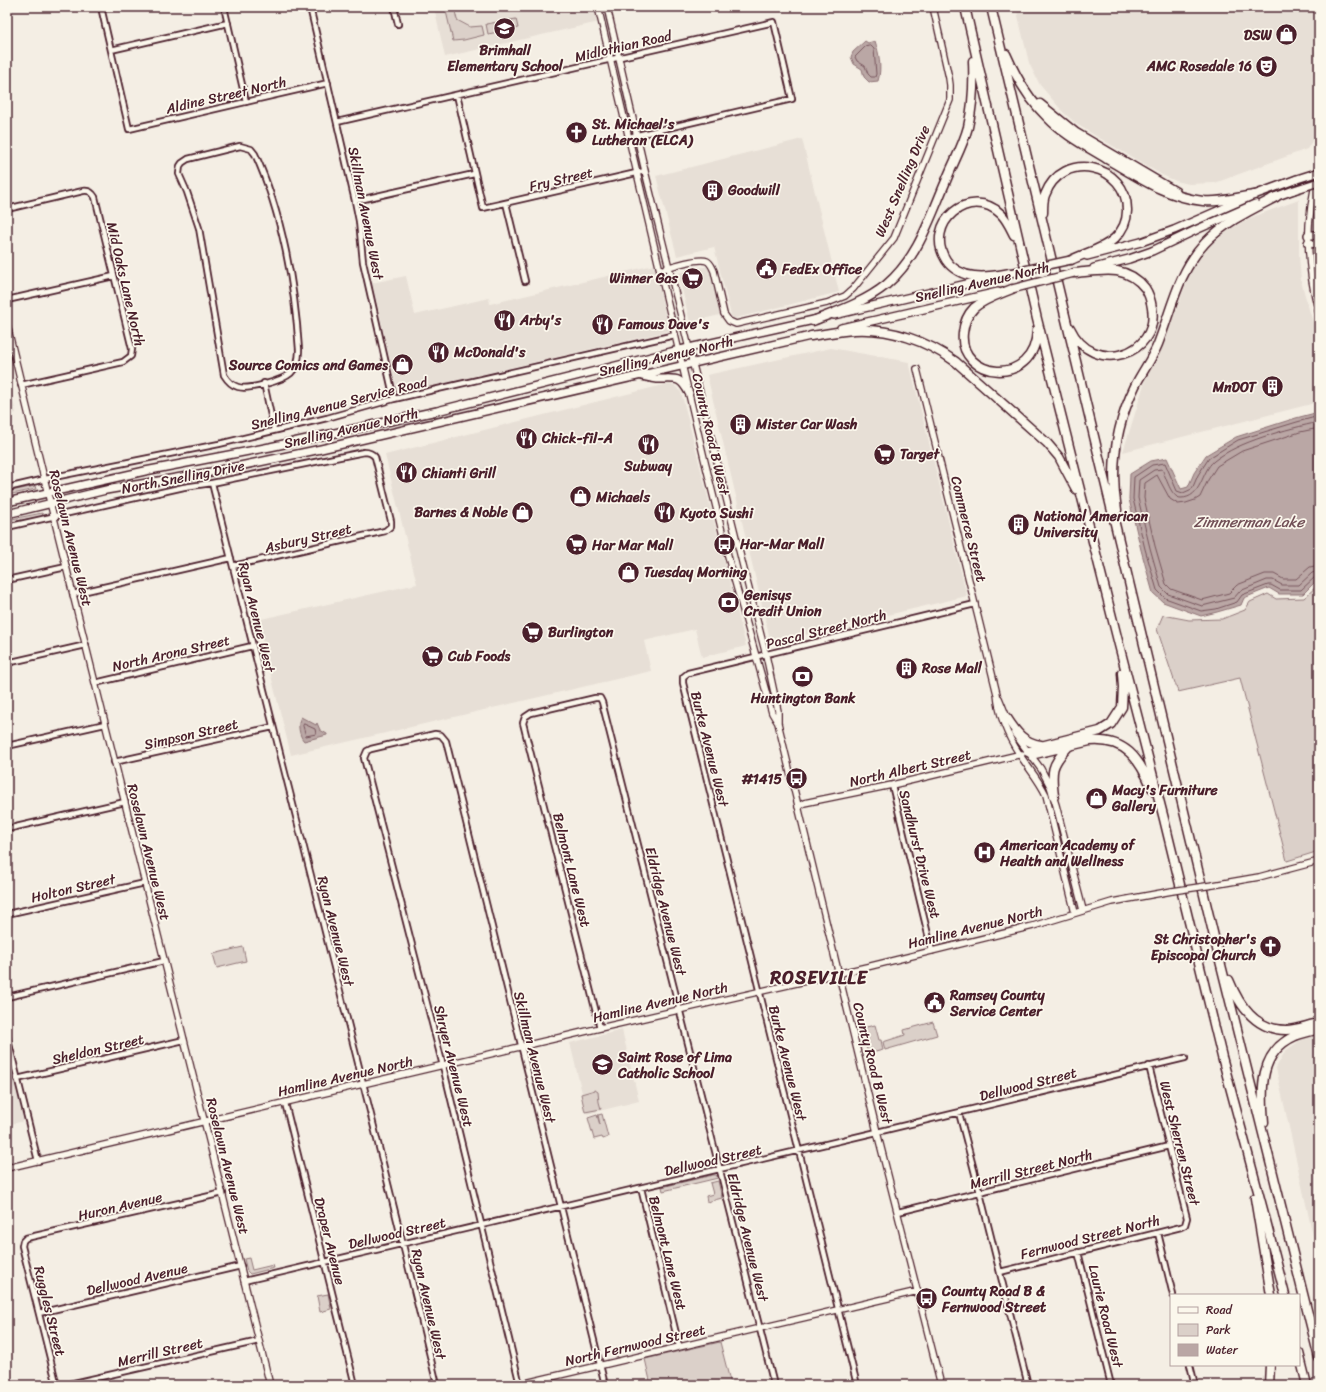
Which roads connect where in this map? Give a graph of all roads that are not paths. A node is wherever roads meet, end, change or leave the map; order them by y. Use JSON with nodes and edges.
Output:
{"nodes":[{"id":1,"x":101,"y":7,"type":"edge"},
{"id":2,"x":224,"y":7,"type":"edge"},
{"id":3,"x":310,"y":7,"type":"edge"},
{"id":4,"x":394,"y":7,"type":"edge"},
{"id":5,"x":598,"y":7,"type":"edge"},
{"id":6,"x":607,"y":7,"type":"edge"},
{"id":7,"x":933,"y":7,"type":"edge"},
{"id":8,"x":965,"y":7,"type":"edge"},
{"id":9,"x":991,"y":9,"type":"edge"},
{"id":10,"x":228,"y":23,"type":"junction"},
{"id":11,"x":398,"y":24,"type":"dead end"},
{"id":12,"x":971,"y":36,"type":"junction"},
{"id":13,"x":111,"y":50,"type":"junction"},
{"id":14,"x":619,"y":58,"type":"junction"},
{"id":15,"x":611,"y":60,"type":"junction"},
{"id":16,"x":328,"y":83,"type":"junction"},
{"id":17,"x":457,"y":95,"type":"junction"},
{"id":18,"x":246,"y":102,"type":"junction"},
{"id":19,"x":336,"y":122,"type":"junction"},
{"id":20,"x":637,"y":136,"type":"junction"},
{"id":21,"x":629,"y":137,"type":"junction"},
{"id":22,"x":1319,"y":167,"type":"edge"},
{"id":23,"x":645,"y":171,"type":"junction"},
{"id":24,"x":637,"y":172,"type":"junction"},
{"id":25,"x":1319,"y":172,"type":"edge"},
{"id":26,"x":474,"y":174,"type":"junction"},
{"id":27,"x":1319,"y":182,"type":"edge"},
{"id":28,"x":1254,"y":194,"type":"junction"},
{"id":29,"x":1276,"y":197,"type":"junction"},
{"id":30,"x":355,"y":201,"type":"junction"},
{"id":31,"x":506,"y":203,"type":"junction"},
{"id":32,"x":7,"y":209,"type":"edge"},
{"id":33,"x":1042,"y":219,"type":"junction"},
{"id":34,"x":1319,"y":232,"type":"edge"},
{"id":35,"x":1308,"y":234,"type":"junction"},
{"id":36,"x":1319,"y":235,"type":"edge"},
{"id":37,"x":1308,"y":243,"type":"junction"},
{"id":38,"x":1319,"y":245,"type":"edge"},
{"id":39,"x":1022,"y":255,"type":"junction"},
{"id":40,"x":1071,"y":260,"type":"junction"},
{"id":41,"x":670,"y":267,"type":"junction"},
{"id":42,"x":660,"y":270,"type":"junction"},
{"id":43,"x":1010,"y":273,"type":"junction"},
{"id":44,"x":1074,"y":273,"type":"junction"},
{"id":45,"x":114,"y":276,"type":"junction"},
{"id":46,"x":525,"y":281,"type":"dead end"},
{"id":47,"x":1012,"y":289,"type":"junction"},
{"id":48,"x":7,"y":300,"type":"edge"},
{"id":49,"x":1062,"y":309,"type":"junction"},
{"id":50,"x":1319,"y":314,"type":"edge"},
{"id":51,"x":1037,"y":319,"type":"junction"},
{"id":52,"x":813,"y":321,"type":"junction"},
{"id":53,"x":7,"y":325,"type":"edge"},
{"id":54,"x":676,"y":335,"type":"junction"},
{"id":55,"x":811,"y":336,"type":"junction"},
{"id":56,"x":689,"y":348,"type":"junction"},
{"id":57,"x":679,"y":350,"type":"junction"},
{"id":58,"x":692,"y":362,"type":"junction"},
{"id":59,"x":682,"y":365,"type":"junction"},
{"id":60,"x":917,"y":370,"type":"dead end"},
{"id":61,"x":638,"y":375,"type":"junction"},
{"id":62,"x":264,"y":383,"type":"junction"},
{"id":63,"x":21,"y":385,"type":"junction"},
{"id":64,"x":689,"y":393,"type":"junction"},
{"id":65,"x":394,"y":399,"type":"junction"},
{"id":66,"x":274,"y":430,"type":"junction"},
{"id":67,"x":45,"y":480,"type":"junction"},
{"id":68,"x":212,"y":483,"type":"junction"},
{"id":69,"x":7,"y":488,"type":"edge"},
{"id":70,"x":48,"y":492,"type":"junction"},
{"id":71,"x":7,"y":502,"type":"edge"},
{"id":72,"x":50,"y":504,"type":"junction"},
{"id":73,"x":7,"y":514,"type":"edge"},
{"id":74,"x":54,"y":517,"type":"junction"},
{"id":75,"x":7,"y":527,"type":"edge"},
{"id":76,"x":388,"y":529,"type":"joint"},
{"id":77,"x":1093,"y":539,"type":"junction"},
{"id":78,"x":231,"y":558,"type":"junction"},
{"id":79,"x":233,"y":566,"type":"junction"},
{"id":80,"x":66,"y":567,"type":"junction"},
{"id":81,"x":7,"y":580,"type":"edge"},
{"id":82,"x":73,"y":594,"type":"junction"},
{"id":83,"x":1134,"y":600,"type":"junction"},
{"id":84,"x":975,"y":604,"type":"junction"},
{"id":85,"x":1118,"y":640,"type":"junction"},
{"id":86,"x":86,"y":645,"type":"junction"},
{"id":87,"x":252,"y":646,"type":"junction"},
{"id":88,"x":766,"y":655,"type":"junction"},
{"id":89,"x":756,"y":657,"type":"junction"},
{"id":90,"x":7,"y":663,"type":"edge"},
{"id":91,"x":682,"y":677,"type":"joint"},
{"id":92,"x":95,"y":683,"type":"junction"},
{"id":93,"x":997,"y":694,"type":"junction"},
{"id":94,"x":600,"y":698,"type":"joint"},
{"id":95,"x":1007,"y":718,"type":"junction"},
{"id":96,"x":778,"y":723,"type":"junction"},
{"id":97,"x":105,"y":724,"type":"junction"},
{"id":98,"x":273,"y":727,"type":"junction"},
{"id":99,"x":1048,"y":744,"type":"junction"},
{"id":100,"x":7,"y":746,"type":"edge"},
{"id":101,"x":1068,"y":747,"type":"junction"},
{"id":102,"x":366,"y":753,"type":"joint"},
{"id":103,"x":1024,"y":753,"type":"junction"},
{"id":104,"x":114,"y":762,"type":"junction"},
{"id":105,"x":892,"y":785,"type":"junction"},
{"id":106,"x":1054,"y":796,"type":"junction"},
{"id":107,"x":125,"y":802,"type":"junction"},
{"id":108,"x":798,"y":807,"type":"junction"},
{"id":109,"x":1164,"y":819,"type":"junction"},
{"id":110,"x":7,"y":829,"type":"edge"},
{"id":111,"x":1319,"y":861,"type":"edge"},
{"id":112,"x":144,"y":883,"type":"junction"},
{"id":113,"x":1083,"y":910,"type":"junction"},
{"id":114,"x":1075,"y":913,"type":"junction"},
{"id":115,"x":7,"y":914,"type":"edge"},
{"id":116,"x":1217,"y":949,"type":"junction"},
{"id":117,"x":932,"y":952,"type":"junction"},
{"id":118,"x":164,"y":961,"type":"junction"},
{"id":119,"x":838,"y":974,"type":"junction"},
{"id":120,"x":759,"y":992,"type":"junction"},
{"id":121,"x":7,"y":997,"type":"edge"},
{"id":122,"x":680,"y":1010,"type":"junction"},
{"id":123,"x":1319,"y":1022,"type":"edge"},
{"id":124,"x":600,"y":1028,"type":"junction"},
{"id":125,"x":1319,"y":1029,"type":"edge"},
{"id":126,"x":7,"y":1036,"type":"edge"},
{"id":127,"x":184,"y":1040,"type":"junction"},
{"id":128,"x":521,"y":1047,"type":"junction"},
{"id":129,"x":1185,"y":1058,"type":"dead end"},
{"id":130,"x":443,"y":1066,"type":"junction"},
{"id":131,"x":1149,"y":1066,"type":"junction"},
{"id":132,"x":18,"y":1079,"type":"junction"},
{"id":133,"x":364,"y":1084,"type":"junction"},
{"id":134,"x":285,"y":1103,"type":"junction"},
{"id":135,"x":959,"y":1112,"type":"junction"},
{"id":136,"x":204,"y":1121,"type":"junction"},
{"id":137,"x":877,"y":1132,"type":"junction"},
{"id":138,"x":1170,"y":1146,"type":"junction"},
{"id":139,"x":1247,"y":1150,"type":"junction"},
{"id":140,"x":798,"y":1151,"type":"junction"},
{"id":141,"x":1267,"y":1153,"type":"junction"},
{"id":142,"x":38,"y":1161,"type":"junction"},
{"id":143,"x":7,"y":1168,"type":"edge"},
{"id":144,"x":720,"y":1170,"type":"junction"},
{"id":145,"x":641,"y":1188,"type":"junction"},
{"id":146,"x":222,"y":1193,"type":"junction"},
{"id":147,"x":980,"y":1193,"type":"junction"},
{"id":148,"x":561,"y":1206,"type":"junction"},
{"id":149,"x":898,"y":1212,"type":"junction"},
{"id":150,"x":482,"y":1225,"type":"junction"},
{"id":151,"x":1185,"y":1225,"type":"joint"},
{"id":152,"x":1158,"y":1233,"type":"junction"},
{"id":153,"x":23,"y":1241,"type":"joint"},
{"id":154,"x":403,"y":1243,"type":"junction"},
{"id":155,"x":1078,"y":1252,"type":"junction"},
{"id":156,"x":324,"y":1262,"type":"junction"},
{"id":157,"x":241,"y":1266,"type":"junction"},
{"id":158,"x":1000,"y":1272,"type":"junction"},
{"id":159,"x":244,"y":1281,"type":"junction"},
{"id":160,"x":918,"y":1291,"type":"junction"},
{"id":161,"x":1173,"y":1294,"type":"edge"},
{"id":162,"x":1271,"y":1294,"type":"edge"},
{"id":163,"x":1285,"y":1294,"type":"edge"},
{"id":164,"x":838,"y":1309,"type":"junction"},
{"id":165,"x":39,"y":1313,"type":"junction"},
{"id":166,"x":759,"y":1328,"type":"junction"},
{"id":167,"x":1312,"y":1330,"type":"junction"},
{"id":168,"x":259,"y":1341,"type":"junction"},
{"id":169,"x":679,"y":1346,"type":"junction"},
{"id":170,"x":1319,"y":1350,"type":"edge"},
{"id":171,"x":1300,"y":1357,"type":"edge"},
{"id":172,"x":1319,"y":1358,"type":"edge"},
{"id":173,"x":600,"y":1365,"type":"junction"},
{"id":174,"x":1190,"y":1366,"type":"edge"},
{"id":175,"x":1270,"y":1366,"type":"edge"},
{"id":176,"x":59,"y":1385,"type":"edge"},
{"id":177,"x":66,"y":1385,"type":"edge"},
{"id":178,"x":270,"y":1385,"type":"edge"},
{"id":179,"x":355,"y":1385,"type":"edge"},
{"id":180,"x":437,"y":1385,"type":"edge"},
{"id":181,"x":519,"y":1385,"type":"edge"},
{"id":182,"x":605,"y":1385,"type":"edge"},
{"id":183,"x":774,"y":1385,"type":"edge"},
{"id":184,"x":857,"y":1385,"type":"edge"},
{"id":185,"x":941,"y":1385,"type":"edge"},
{"id":186,"x":1028,"y":1385,"type":"edge"},
{"id":187,"x":1111,"y":1385,"type":"edge"},
{"id":188,"x":1195,"y":1385,"type":"edge"},
{"id":189,"x":1269,"y":1385,"type":"edge"},
{"id":190,"x":1307,"y":1385,"type":"edge"}],
"edges":[{"from":1,"to":13,"type":"street"},
{"from":2,"to":10,"type":"street"},
{"from":3,"to":16,"type":"street","name":"Skillman Avenue West"},
{"from":4,"to":11,"type":"street"},
{"from":5,"to":15,"type":"street","name":"County Road B West"},
{"from":6,"to":14,"type":"street","name":"County Road B West"},
{"from":7,"to":41,"type":"street","name":"West Snelling Drive"},
{"from":8,"to":12,"type":"highway"},
{"from":9,"to":28,"type":"highway"},
{"from":9,"to":33,"type":"highway"},
{"from":10,"to":13,"type":"street"},
{"from":10,"to":18,"type":"street"},
{"from":12,"to":39,"type":"highway"},
{"from":12,"to":52,"type":"highway"},
{"from":13,"to":18,"type":"street","name":"Aldine Street North"},
{"from":14,"to":15,"type":"street","name":"Midlothian Road"},
{"from":14,"to":20,"type":"street","name":"County Road B West"},
{"from":14,"to":20,"type":"street","name":"Midlothian Road"},
{"from":15,"to":17,"type":"street","name":"Midlothian Road"},
{"from":15,"to":21,"type":"street","name":"County Road B West"},
{"from":16,"to":18,"type":"street","name":"Aldine Street North"},
{"from":16,"to":19,"type":"street","name":"Skillman Avenue West"},
{"from":17,"to":19,"type":"street","name":"Midlothian Road"},
{"from":17,"to":26,"type":"street"},
{"from":19,"to":30,"type":"street","name":"Skillman Avenue West"},
{"from":20,"to":21,"type":"street"},
{"from":20,"to":23,"type":"street","name":"County Road B West"},
{"from":21,"to":24,"type":"street","name":"County Road B West"},
{"from":22,"to":35,"type":"street"},
{"from":23,"to":24,"type":"street","name":"Fry Street"},
{"from":23,"to":41,"type":"street","name":"County Road B West"},
{"from":24,"to":31,"type":"street","name":"Fry Street"},
{"from":24,"to":42,"type":"street","name":"County Road B West"},
{"from":25,"to":28,"type":"main road","name":"Snelling Avenue North","bridge":true},
{"from":26,"to":30,"type":"street"},
{"from":26,"to":31,"type":"street","name":"Fry Street"},
{"from":27,"to":29,"type":"main road","name":"Snelling Avenue North","bridge":true},
{"from":28,"to":40,"type":"main road","name":"Snelling Avenue North"},
{"from":29,"to":44,"type":"main road","name":"Snelling Avenue North"},
{"from":29,"to":83,"type":"highway"},
{"from":30,"to":65,"type":"street","name":"Skillman Avenue West"},
{"from":31,"to":46,"type":"street"},
{"from":32,"to":45,"type":"street","name":"Mid Oaks Lane North"},
{"from":33,"to":40,"type":"highway"},
{"from":33,"to":49,"type":"highway"},
{"from":34,"to":36,"type":"street"},
{"from":35,"to":36,"type":"main road"},
{"from":35,"to":37,"type":"street"},
{"from":36,"to":38,"type":"street"},
{"from":37,"to":38,"type":"main road"},
{"from":37,"to":50,"type":"street"},
{"from":39,"to":43,"type":"highway"},
{"from":39,"to":51,"type":"highway"},
{"from":40,"to":43,"type":"main road","name":"Snelling Avenue North","bridge":true},
{"from":41,"to":42,"type":"street","name":"West Snelling Drive"},
{"from":41,"to":56,"type":"street","name":"County Road B West"},
{"from":42,"to":54,"type":"street","name":"County Road B West"},
{"from":43,"to":52,"type":"main road","name":"Snelling Avenue North"},
{"from":44,"to":47,"type":"main road","name":"Snelling Avenue North","bridge":true},
{"from":44,"to":49,"type":"highway"},
{"from":45,"to":48,"type":"street"},
{"from":45,"to":63,"type":"street","name":"Mid Oaks Lane North"},
{"from":47,"to":51,"type":"highway"},
{"from":47,"to":55,"type":"main road","name":"Snelling Avenue North"},
{"from":49,"to":83,"type":"highway"},
{"from":51,"to":77,"type":"highway"},
{"from":52,"to":56,"type":"main road","name":"Snelling Avenue North"},
{"from":53,"to":63,"type":"street","name":"Roselawn Avenue West"},
{"from":54,"to":57,"type":"street","name":"County Road B West"},
{"from":54,"to":65,"type":"street","name":"Snelling Avenue Service Road"},
{"from":55,"to":58,"type":"main road","name":"Snelling Avenue North"},
{"from":55,"to":77,"type":"highway"},
{"from":56,"to":57,"type":"main road","name":"Snelling Avenue North"},
{"from":56,"to":58,"type":"street","name":"County Road B West"},
{"from":57,"to":59,"type":"street","name":"County Road B West"},
{"from":57,"to":70,"type":"main road","name":"Snelling Avenue North"},
{"from":58,"to":59,"type":"main road","name":"Snelling Avenue North"},
{"from":58,"to":88,"type":"street","name":"County Road B West"},
{"from":59,"to":61,"type":"main road","name":"Snelling Avenue North"},
{"from":59,"to":64,"type":"street","name":"County Road B West"},
{"from":60,"to":84,"type":"street","name":"Commerce Street"},
{"from":61,"to":64,"type":"main road"},
{"from":61,"to":72,"type":"main road","name":"Snelling Avenue North"},
{"from":62,"to":62,"type":"street"},
{"from":62,"to":66,"type":"street"},
{"from":63,"to":67,"type":"street","name":"Roselawn Avenue West"},
{"from":64,"to":89,"type":"street","name":"County Road B West"},
{"from":65,"to":66,"type":"street","name":"Snelling Avenue Service Road"},
{"from":66,"to":67,"type":"street","name":"Snelling Avenue Service Road"},
{"from":67,"to":69,"type":"street","name":"Snelling Avenue Service Road"},
{"from":67,"to":70,"type":"street","name":"Roselawn Avenue West"},
{"from":68,"to":74,"type":"street","name":"North Snelling Drive"},
{"from":68,"to":76,"type":"street","name":"North Snelling Drive"},
{"from":68,"to":78,"type":"street","name":"Ryan Avenue West"},
{"from":70,"to":71,"type":"main road","name":"Snelling Avenue North"},
{"from":70,"to":72,"type":"street","name":"Roselawn Avenue West"},
{"from":72,"to":73,"type":"main road","name":"Snelling Avenue North"},
{"from":72,"to":74,"type":"street","name":"Roselawn Avenue West"},
{"from":74,"to":75,"type":"street","name":"North Snelling Drive"},
{"from":74,"to":80,"type":"street","name":"Roselawn Avenue West"},
{"from":76,"to":79,"type":"street","name":"Asbury Street"},
{"from":77,"to":85,"type":"highway"},
{"from":78,"to":79,"type":"street","name":"Ryan Avenue West"},
{"from":78,"to":82,"type":"street"},
{"from":79,"to":87,"type":"street","name":"Ryan Avenue West"},
{"from":80,"to":81,"type":"street"},
{"from":80,"to":82,"type":"street","name":"Roselawn Avenue West"},
{"from":82,"to":86,"type":"street","name":"Roselawn Avenue West"},
{"from":83,"to":116,"type":"highway"},
{"from":84,"to":88,"type":"street","name":"Pascal Street North"},
{"from":84,"to":93,"type":"street","name":"Commerce Street"},
{"from":85,"to":99,"type":"highway"},
{"from":85,"to":109,"type":"highway"},
{"from":86,"to":90,"type":"street"},
{"from":86,"to":92,"type":"street","name":"Roselawn Avenue West"},
{"from":87,"to":92,"type":"street","name":"North Arona Street"},
{"from":87,"to":98,"type":"street","name":"Ryan Avenue West"},
{"from":88,"to":89,"type":"street","name":"Pascal Street North"},
{"from":88,"to":96,"type":"street","name":"County Road B West"},
{"from":89,"to":91,"type":"street","name":"Pascal Street North"},
{"from":89,"to":96,"type":"street","name":"County Road B West"},
{"from":91,"to":120,"type":"street","name":"Burke Avenue West"},
{"from":92,"to":97,"type":"street","name":"Roselawn Avenue West"},
{"from":93,"to":95,"type":"street","name":"Commerce Street"},
{"from":93,"to":103,"type":"street","name":"Commerce Street"},
{"from":94,"to":122,"type":"street","name":"Eldridge Avenue West"},
{"from":94,"to":124,"type":"street","name":"Belmont Lane West"},
{"from":95,"to":99,"type":"highway"},
{"from":95,"to":103,"type":"street","name":"Commerce Street"},
{"from":96,"to":108,"type":"street","name":"County Road B West"},
{"from":97,"to":100,"type":"street"},
{"from":97,"to":104,"type":"street","name":"Roselawn Avenue West"},
{"from":98,"to":104,"type":"street","name":"Simpson Street"},
{"from":98,"to":133,"type":"street","name":"Ryan Avenue West"},
{"from":99,"to":103,"type":"highway"},
{"from":101,"to":103,"type":"highway"},
{"from":101,"to":106,"type":"highway"},
{"from":101,"to":109,"type":"highway"},
{"from":102,"to":128,"type":"street","name":"Skillman Avenue West"},
{"from":102,"to":130,"type":"street","name":"Shryer Avenue West"},
{"from":103,"to":105,"type":"street","name":"North Albert Street"},
{"from":103,"to":106,"type":"street","name":"Commerce Street"},
{"from":103,"to":114,"type":"street","name":"Commerce Street"},
{"from":104,"to":107,"type":"street","name":"Roselawn Avenue West"},
{"from":105,"to":108,"type":"street","name":"North Albert Street"},
{"from":105,"to":117,"type":"street","name":"Sandhurst Drive West"},
{"from":106,"to":113,"type":"street","name":"Commerce Street"},
{"from":107,"to":110,"type":"street"},
{"from":107,"to":112,"type":"street","name":"Roselawn Avenue West"},
{"from":108,"to":119,"type":"street","name":"County Road B West"},
{"from":109,"to":139,"type":"highway"},
{"from":111,"to":113,"type":"street","name":"Hamline Avenue North","bridge":true},
{"from":112,"to":115,"type":"street","name":"Holton Street"},
{"from":112,"to":118,"type":"street","name":"Roselawn Avenue West"},
{"from":113,"to":114,"type":"street","name":"Hamline Avenue North"},
{"from":114,"to":117,"type":"street","name":"Hamline Avenue North"},
{"from":116,"to":123,"type":"highway"},
{"from":116,"to":141,"type":"highway"},
{"from":117,"to":119,"type":"street","name":"Hamline Avenue North"},
{"from":118,"to":121,"type":"street"},
{"from":118,"to":127,"type":"street","name":"Roselawn Avenue West"},
{"from":119,"to":120,"type":"street","name":"Hamline Avenue North"},
{"from":119,"to":137,"type":"street","name":"County Road B West"},
{"from":120,"to":122,"type":"street","name":"Hamline Avenue North"},
{"from":120,"to":140,"type":"street","name":"Burke Avenue West"},
{"from":122,"to":124,"type":"street","name":"Hamline Avenue North"},
{"from":122,"to":144,"type":"street","name":"Eldridge Avenue West"},
{"from":124,"to":128,"type":"street","name":"Hamline Avenue North"},
{"from":125,"to":141,"type":"highway"},
{"from":126,"to":132,"type":"street"},
{"from":127,"to":132,"type":"street","name":"Sheldon Street"},
{"from":127,"to":136,"type":"street","name":"Roselawn Avenue West"},
{"from":128,"to":130,"type":"street","name":"Hamline Avenue North"},
{"from":128,"to":148,"type":"street","name":"Skillman Avenue West"},
{"from":129,"to":131,"type":"street","name":"Dellwood Street"},
{"from":130,"to":133,"type":"street","name":"Hamline Avenue North"},
{"from":130,"to":150,"type":"street","name":"Shryer Avenue West"},
{"from":131,"to":135,"type":"street","name":"Dellwood Street"},
{"from":131,"to":138,"type":"street","name":"West Sherren Street"},
{"from":132,"to":142,"type":"street"},
{"from":133,"to":134,"type":"street","name":"Hamline Avenue North"},
{"from":133,"to":154,"type":"street","name":"Ryan Avenue West"},
{"from":134,"to":136,"type":"street","name":"Hamline Avenue North"},
{"from":134,"to":156,"type":"street","name":"Draper Avenue"},
{"from":135,"to":137,"type":"street","name":"Dellwood Street"},
{"from":135,"to":147,"type":"street"},
{"from":136,"to":142,"type":"street","name":"Hamline Avenue North"},
{"from":136,"to":146,"type":"street","name":"Roselawn Avenue West"},
{"from":137,"to":140,"type":"street","name":"Dellwood Street"},
{"from":137,"to":149,"type":"street","name":"County Road B West"},
{"from":138,"to":147,"type":"street","name":"Merrill Street North"},
{"from":138,"to":151,"type":"street","name":"West Sherren Street"},
{"from":139,"to":162,"type":"highway"},
{"from":139,"to":163,"type":"highway"},
{"from":140,"to":144,"type":"street","name":"Dellwood Street"},
{"from":140,"to":164,"type":"street","name":"Burke Avenue West"},
{"from":141,"to":167,"type":"highway"},
{"from":142,"to":143,"type":"street","name":"Hamline Avenue North"},
{"from":144,"to":145,"type":"street","name":"Dellwood Street"},
{"from":144,"to":166,"type":"street","name":"Eldridge Avenue West"},
{"from":145,"to":148,"type":"street","name":"Dellwood Street"},
{"from":145,"to":169,"type":"street","name":"Belmont Lane West"},
{"from":146,"to":153,"type":"street","name":"Huron Avenue"},
{"from":146,"to":157,"type":"street","name":"Roselawn Avenue West"},
{"from":147,"to":149,"type":"street","name":"Merrill Street North"},
{"from":147,"to":158,"type":"street"},
{"from":148,"to":150,"type":"street","name":"Dellwood Street"},
{"from":148,"to":173,"type":"street","name":"Skillman Avenue West"},
{"from":149,"to":160,"type":"street","name":"County Road B West"},
{"from":150,"to":154,"type":"street","name":"Dellwood Street"},
{"from":150,"to":181,"type":"street","name":"Shryer Avenue West"},
{"from":151,"to":152,"type":"street","name":"Fernwood Street North"},
{"from":152,"to":155,"type":"street","name":"Fernwood Street North"},
{"from":152,"to":161,"type":"street"},
{"from":153,"to":165,"type":"street","name":"Ruggles Street"},
{"from":154,"to":156,"type":"street","name":"Dellwood Street"},
{"from":154,"to":180,"type":"street","name":"Ryan Avenue West"},
{"from":155,"to":158,"type":"street","name":"Fernwood Street North"},
{"from":155,"to":187,"type":"street","name":"Laurie Road West"},
{"from":156,"to":159,"type":"street","name":"Dellwood Street"},
{"from":156,"to":179,"type":"street","name":"Draper Avenue"},
{"from":157,"to":159,"type":"street","name":"Roselawn Avenue West"},
{"from":157,"to":165,"type":"street","name":"Dellwood Avenue"},
{"from":158,"to":186,"type":"street"},
{"from":159,"to":168,"type":"street","name":"Roselawn Avenue West"},
{"from":160,"to":164,"type":"street"},
{"from":160,"to":185,"type":"street","name":"County Road B West"},
{"from":164,"to":166,"type":"street"},
{"from":164,"to":184,"type":"street","name":"Burke Avenue West"},
{"from":165,"to":176,"type":"street","name":"Ruggles Street"},
{"from":166,"to":169,"type":"street","name":"North Fernwood Street"},
{"from":166,"to":183,"type":"street","name":"Eldridge Avenue West"},
{"from":167,"to":170,"type":"highway"},
{"from":167,"to":172,"type":"highway"},
{"from":168,"to":177,"type":"street","name":"Merrill Street"},
{"from":168,"to":178,"type":"street","name":"Roselawn Avenue West"},
{"from":169,"to":173,"type":"street","name":"North Fernwood Street"},
{"from":171,"to":190,"type":"highway"},
{"from":173,"to":181,"type":"street","name":"North Fernwood Street"},
{"from":173,"to":182,"type":"street","name":"Skillman Avenue West"},
{"from":174,"to":188,"type":"street"},
{"from":175,"to":189,"type":"highway"}]}
